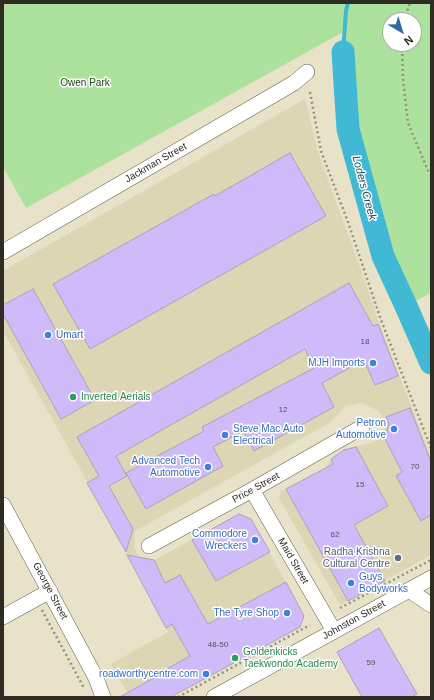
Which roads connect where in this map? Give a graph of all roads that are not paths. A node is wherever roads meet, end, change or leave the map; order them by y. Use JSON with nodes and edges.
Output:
{"nodes":[{"id":1,"x":307,"y":72,"type":"dead end"},
{"id":2,"x":3,"y":252,"type":"edge"},
{"id":3,"x":362,"y":427,"type":"dead end"},
{"id":4,"x":252,"y":490,"type":"junction"},
{"id":5,"x":3,"y":505,"type":"edge"},
{"id":6,"x":149,"y":546,"type":"dead end"},
{"id":7,"x":431,"y":578,"type":"edge"},
{"id":8,"x":409,"y":590,"type":"junction"},
{"id":9,"x":50,"y":591,"type":"junction"},
{"id":10,"x":431,"y":604,"type":"edge"},
{"id":11,"x":3,"y":617,"type":"edge"},
{"id":12,"x":334,"y":631,"type":"junction"},
{"id":13,"x":96,"y":678,"type":"junction"},
{"id":14,"x":103,"y":697,"type":"edge"},
{"id":15,"x":110,"y":697,"type":"edge"},
{"id":16,"x":214,"y":697,"type":"edge"}],
"edges":[{"from":1,"to":2,"type":"street","name":"Jackman Street"},
{"from":3,"to":4,"type":"street","name":"Price Street"},
{"from":4,"to":6,"type":"street","name":"Price Street"},
{"from":4,"to":12,"type":"street","name":"Maid Street"},
{"from":5,"to":9,"type":"street","name":"George Street"},
{"from":7,"to":8,"type":"street","name":"Johnston Street"},
{"from":8,"to":10,"type":"street"},
{"from":8,"to":12,"type":"street","name":"Johnston Street"},
{"from":9,"to":11,"type":"street"},
{"from":9,"to":13,"type":"street","name":"George Street"},
{"from":12,"to":16,"type":"street","name":"Johnston Street"},
{"from":13,"to":14,"type":"street","name":"George Street"},
{"from":13,"to":15,"type":"street","name":"George Street"}]}
